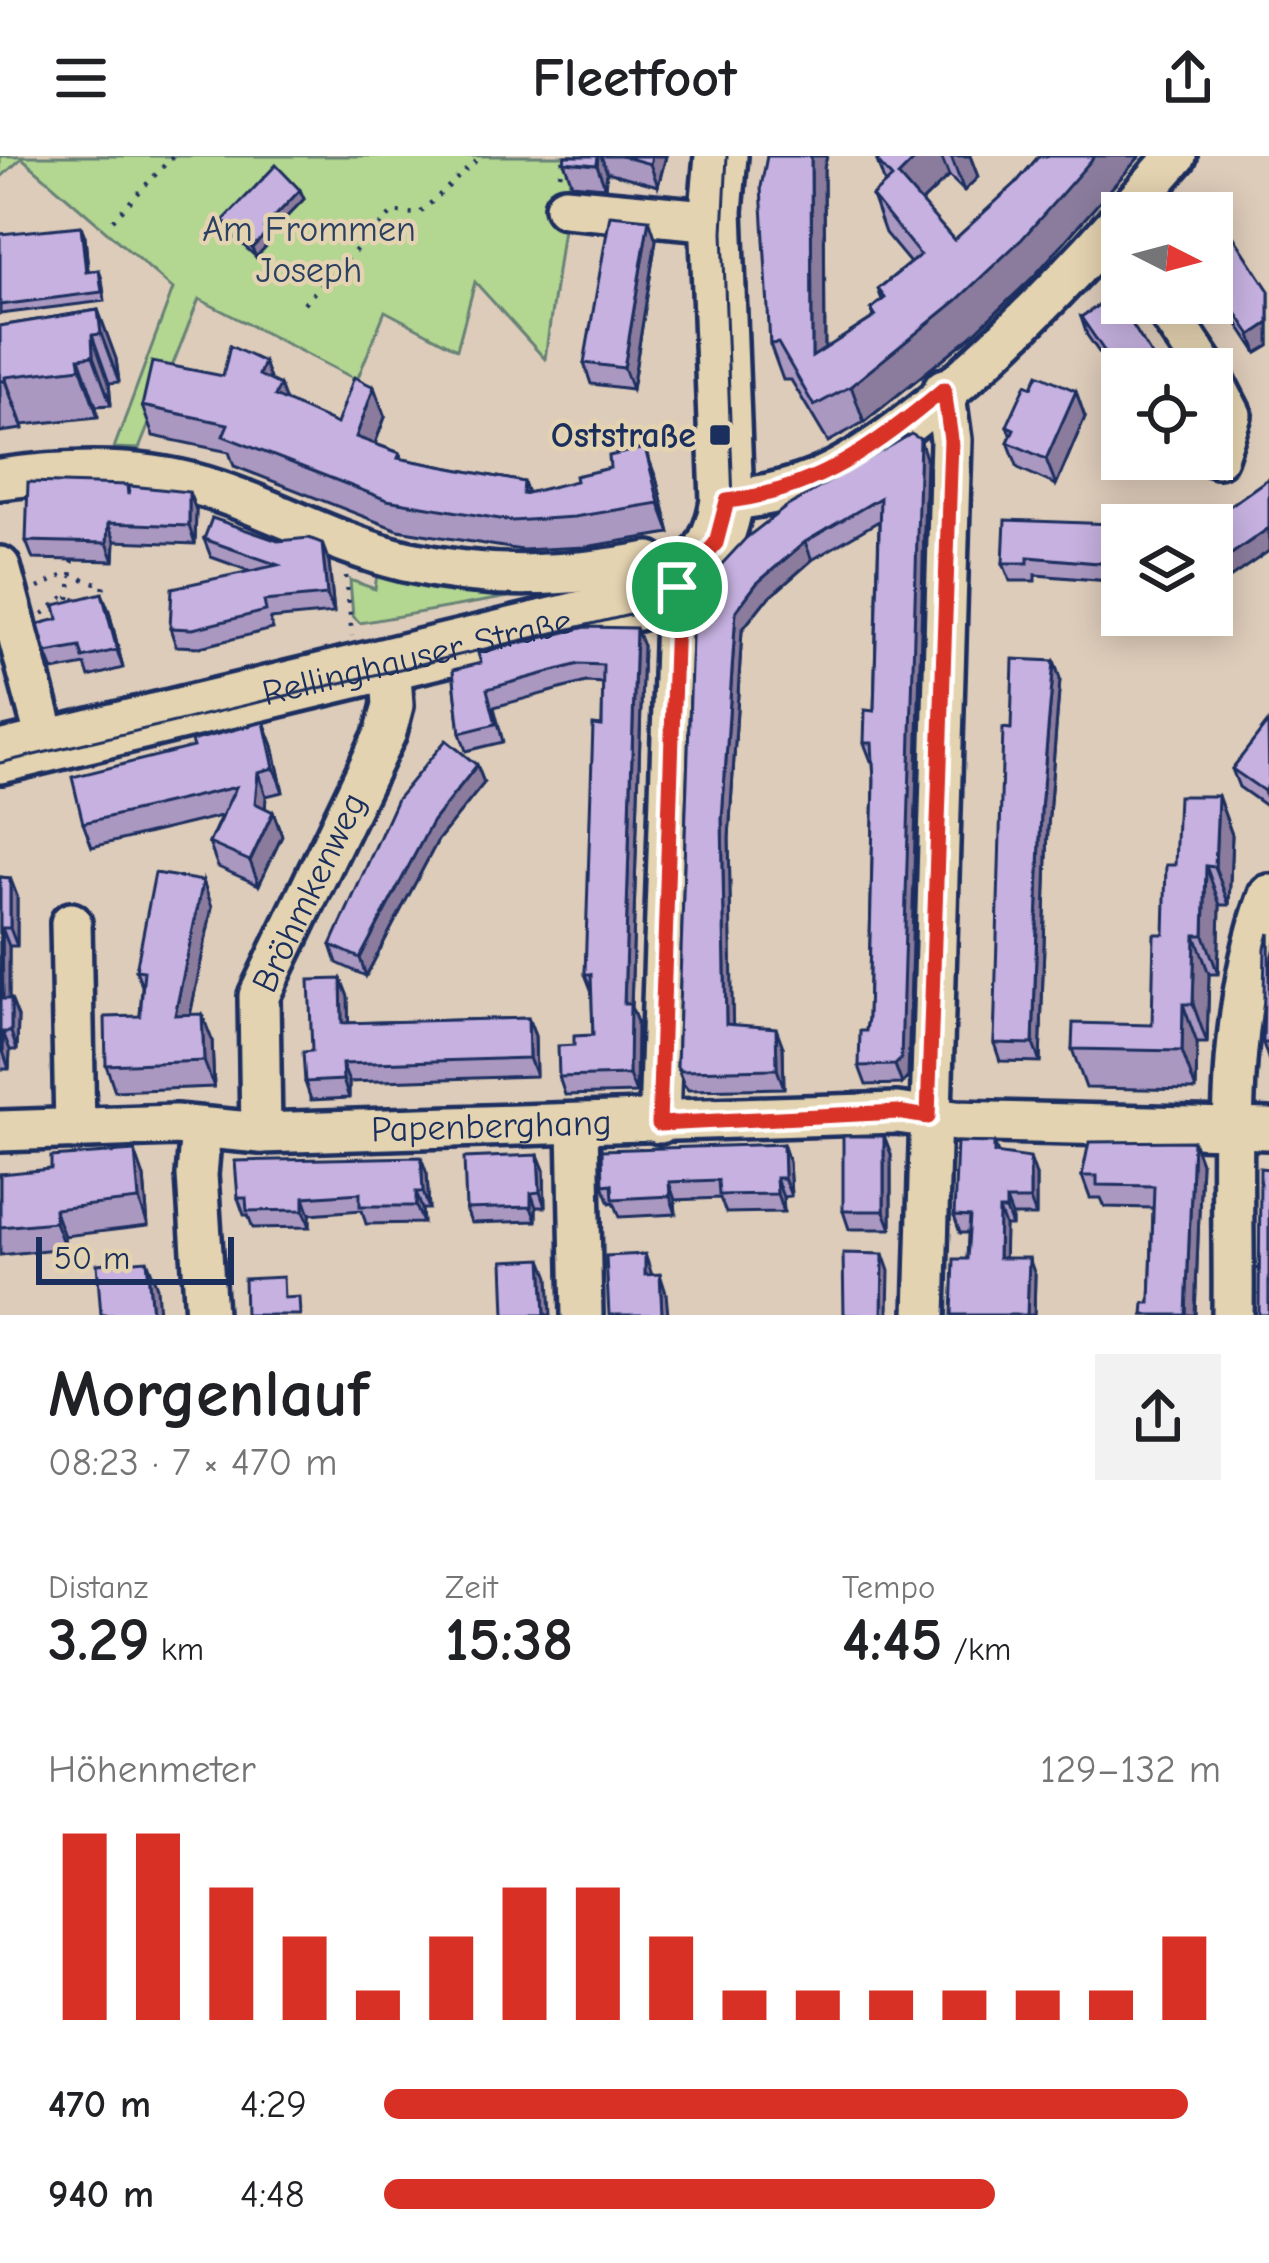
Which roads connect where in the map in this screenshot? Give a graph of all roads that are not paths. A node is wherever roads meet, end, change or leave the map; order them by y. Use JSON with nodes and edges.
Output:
{"nodes":[{"id":1,"x":721,"y":156,"type":"edge"},
{"id":2,"x":1176,"y":156,"type":"edge"},
{"id":3,"x":1148,"y":192,"type":"edge"},
{"id":4,"x":566,"y":207,"type":"dead end"},
{"id":5,"x":717,"y":221,"type":"junction"},
{"id":6,"x":1101,"y":247,"type":"edge"},
{"id":7,"x":944,"y":389,"type":"junction"},
{"id":8,"x":0,"y":479,"type":"edge"},
{"id":9,"x":727,"y":501,"type":"junction"},
{"id":10,"x":677,"y":587,"type":"junction"},
{"id":11,"x":8,"y":595,"type":"edge"},
{"id":12,"x":372,"y":665,"type":"junction"},
{"id":13,"x":24,"y":750,"type":"edge"},
{"id":14,"x":1269,"y":895,"type":"edge"},
{"id":15,"x":71,"y":923,"type":"dead end"},
{"id":16,"x":928,"y":1117,"type":"junction"},
{"id":17,"x":659,"y":1124,"type":"junction"},
{"id":18,"x":578,"y":1125,"type":"junction"},
{"id":19,"x":1252,"y":1128,"type":"edge"},
{"id":20,"x":201,"y":1129,"type":"junction"},
{"id":21,"x":75,"y":1130,"type":"junction"},
{"id":22,"x":0,"y":1131,"type":"edge"},
{"id":23,"x":262,"y":1133,"type":"junction"},
{"id":24,"x":206,"y":1315,"type":"edge"},
{"id":25,"x":582,"y":1315,"type":"edge"},
{"id":26,"x":925,"y":1315,"type":"edge"},
{"id":27,"x":1233,"y":1315,"type":"edge"}],
"edges":[{"from":1,"to":5,"type":"main road","name":"Rellinghauser Straße"},
{"from":2,"to":3,"type":"street"},
{"from":4,"to":5,"type":"street"},
{"from":5,"to":9,"type":"main road","name":"Rellinghauser Straße"},
{"from":6,"to":7,"type":"street"},
{"from":7,"to":9,"type":"street"},
{"from":7,"to":16,"type":"street"},
{"from":8,"to":10,"type":"street"},
{"from":9,"to":10,"type":"main road","name":"Rellinghauser Straße"},
{"from":10,"to":12,"type":"main road","name":"Rellinghauser Straße"},
{"from":10,"to":17,"type":"street"},
{"from":11,"to":13,"type":"street"},
{"from":12,"to":13,"type":"main road","name":"Rellinghauser Straße"},
{"from":12,"to":23,"type":"street","name":"Bröhmkenweg"},
{"from":14,"to":19,"type":"street"},
{"from":15,"to":21,"type":"street"},
{"from":16,"to":17,"type":"street","name":"Papenberghang"},
{"from":16,"to":19,"type":"street","name":"Papenberghang"},
{"from":16,"to":26,"type":"street"},
{"from":17,"to":18,"type":"street","name":"Papenberghang"},
{"from":18,"to":23,"type":"street","name":"Papenberghang"},
{"from":18,"to":25,"type":"street"},
{"from":19,"to":27,"type":"street"},
{"from":20,"to":21,"type":"street","name":"Papenberghang"},
{"from":20,"to":23,"type":"street","name":"Papenberghang"},
{"from":20,"to":24,"type":"street"},
{"from":21,"to":22,"type":"street","name":"Papenberghang"}]}
